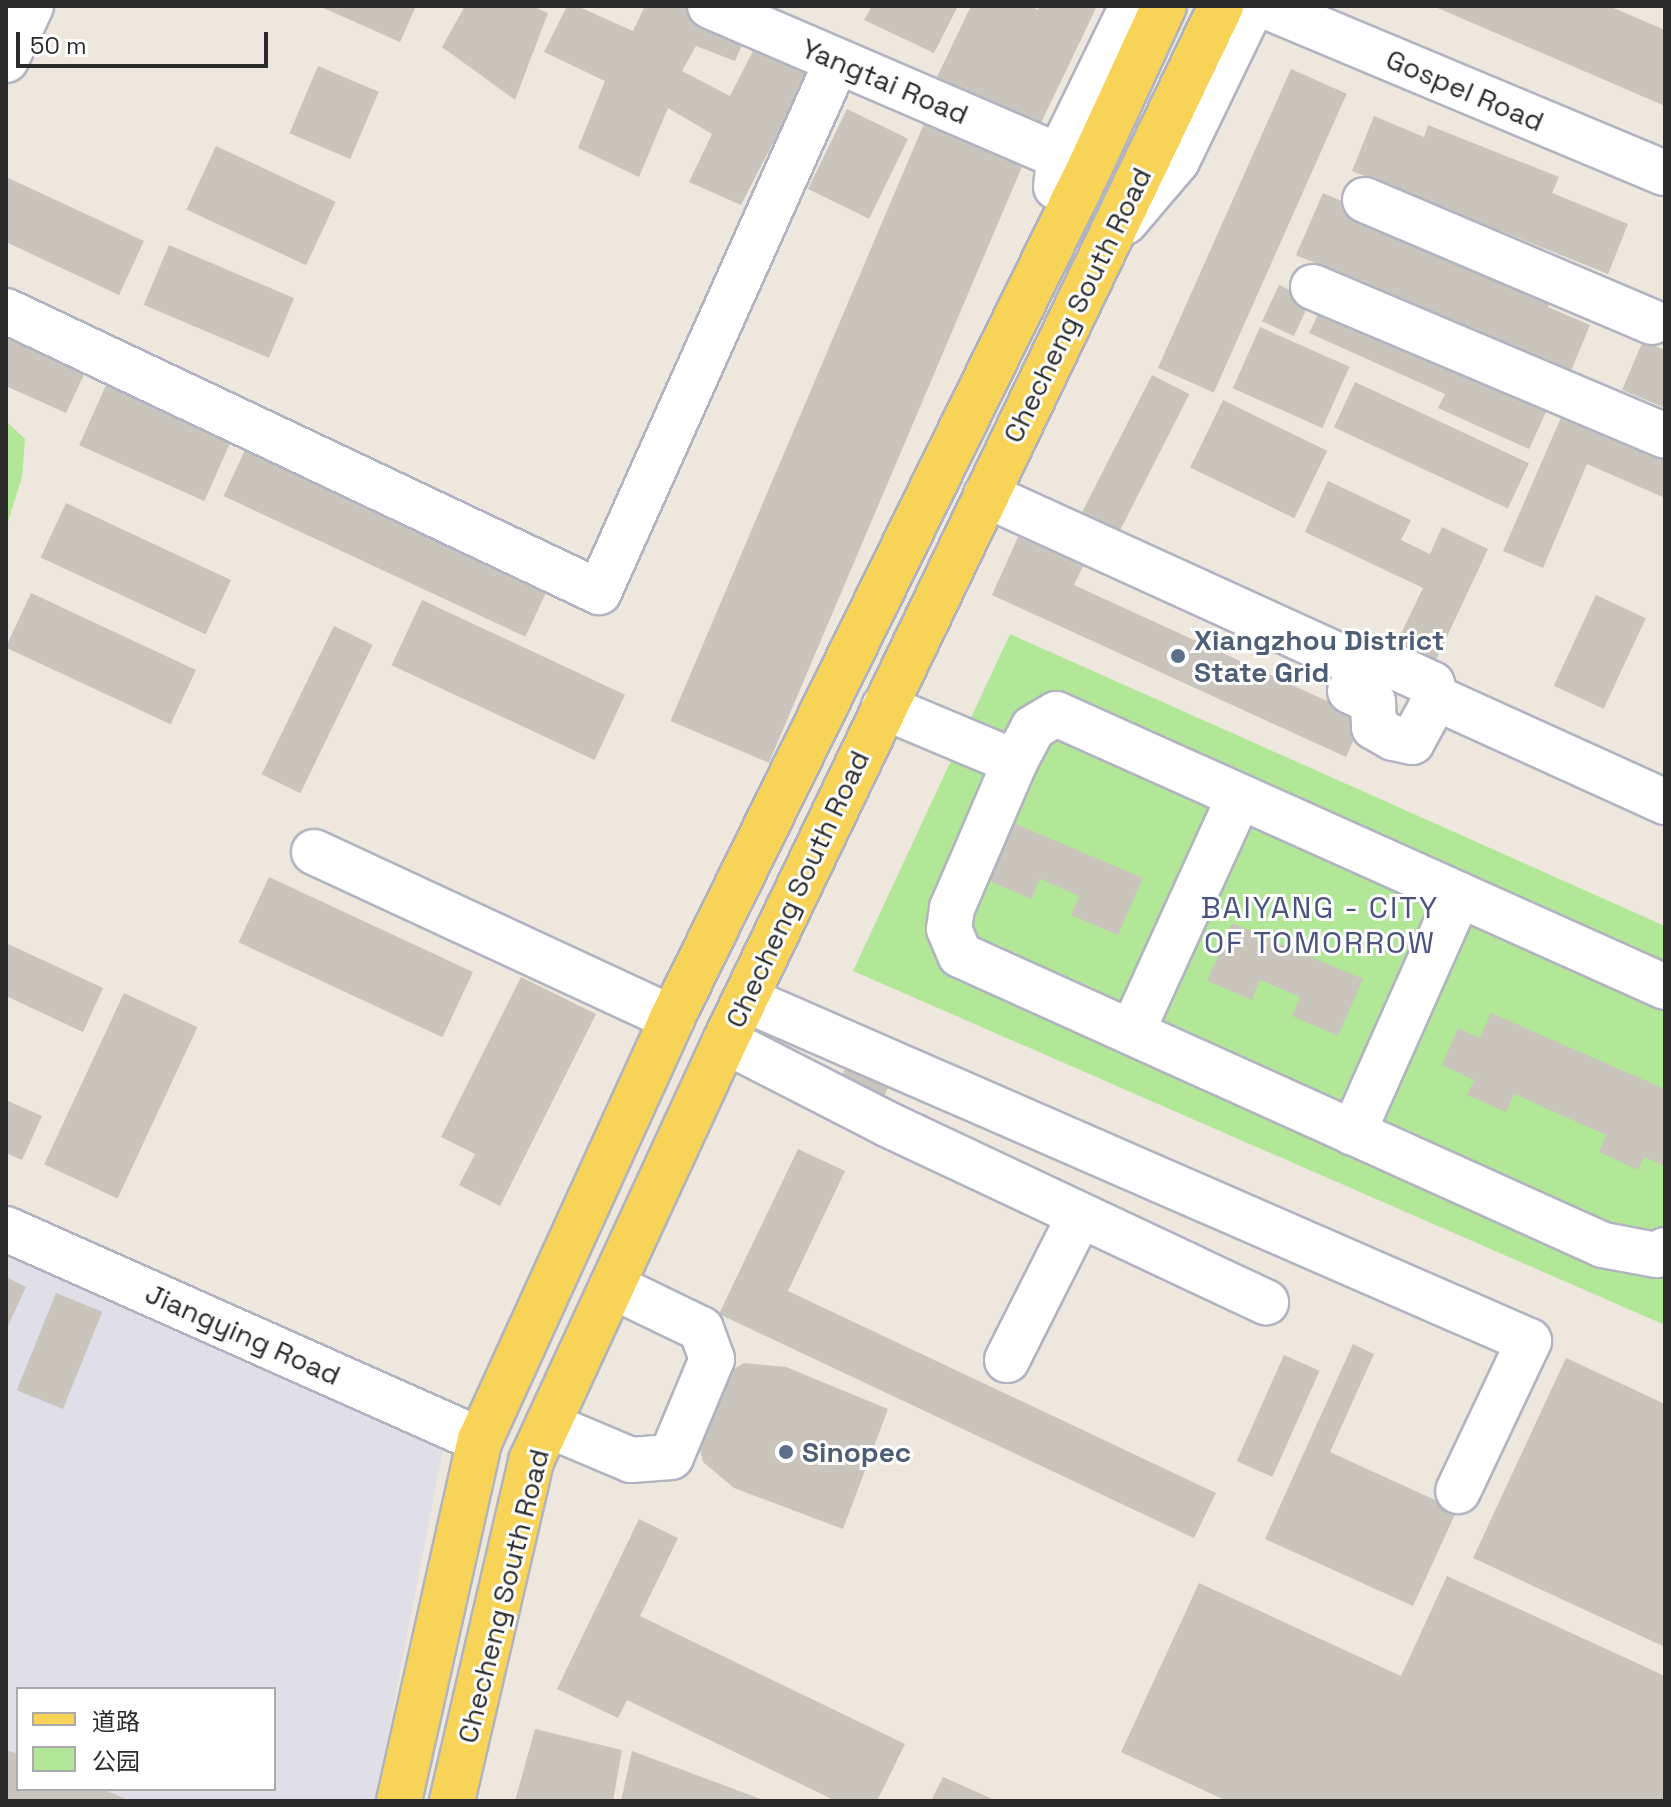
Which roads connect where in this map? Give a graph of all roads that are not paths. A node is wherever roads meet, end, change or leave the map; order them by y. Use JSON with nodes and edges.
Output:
{"nodes":[{"id":1,"x":31,"y":6,"type":"edge"},
{"id":2,"x":710,"y":6,"type":"edge"},
{"id":3,"x":1132,"y":6,"type":"edge"},
{"id":4,"x":1164,"y":6,"type":"edge"},
{"id":5,"x":1221,"y":6,"type":"edge"},
{"id":6,"x":1252,"y":6,"type":"edge"},
{"id":7,"x":1265,"y":6,"type":"edge"},
{"id":8,"x":6,"y":60,"type":"edge"},
{"id":9,"x":837,"y":61,"type":"junction"},
{"id":10,"x":1059,"y":156,"type":"junction"},
{"id":11,"x":1665,"y":173,"type":"edge"},
{"id":12,"x":1365,"y":200,"type":"dead end"},
{"id":13,"x":1108,"y":242,"type":"junction"},
{"id":14,"x":1049,"y":249,"type":"junction"},
{"id":15,"x":1313,"y":287,"type":"dead end"},
{"id":16,"x":6,"y":311,"type":"edge"},
{"id":17,"x":1661,"y":314,"type":"edge"},
{"id":18,"x":1665,"y":436,"type":"edge"},
{"id":19,"x":986,"y":495,"type":"junction"},
{"id":20,"x":1362,"y":666,"type":"junction"},
{"id":21,"x":1436,"y":698,"type":"junction"},
{"id":22,"x":884,"y":707,"type":"junction"},
{"id":23,"x":1015,"y":762,"type":"junction"},
{"id":24,"x":1239,"y":797,"type":"junction"},
{"id":25,"x":1665,"y":802,"type":"edge"},
{"id":26,"x":314,"y":852,"type":"dead end"},
{"id":27,"x":1459,"y":895,"type":"junction"},
{"id":28,"x":1665,"y":987,"type":"edge"},
{"id":29,"x":747,"y":1000,"type":"junction"},
{"id":30,"x":672,"y":1018,"type":"junction"},
{"id":31,"x":1132,"y":1032,"type":"junction"},
{"id":32,"x":725,"y":1041,"type":"junction"},
{"id":33,"x":1353,"y":1133,"type":"junction"},
{"id":34,"x":1080,"y":1215,"type":"junction"},
{"id":35,"x":6,"y":1229,"type":"edge"},
{"id":36,"x":1665,"y":1250,"type":"edge"},
{"id":37,"x":612,"y":1286,"type":"junction"},
{"id":38,"x":1266,"y":1302,"type":"dead end"},
{"id":39,"x":1007,"y":1360,"type":"dead end"},
{"id":40,"x":548,"y":1425,"type":"junction"},
{"id":41,"x":480,"y":1440,"type":"junction"},
{"id":42,"x":1458,"y":1491,"type":"dead end"},
{"id":43,"x":399,"y":1801,"type":"edge"},
{"id":44,"x":452,"y":1801,"type":"edge"}],
"edges":[{"from":1,"to":8,"type":"street"},
{"from":2,"to":9,"type":"street","name":"Yangtai Road"},
{"from":3,"to":10,"type":"street"},
{"from":4,"to":14,"type":"main road","name":"Checheng South Road"},
{"from":5,"to":13,"type":"main road","name":"Checheng South Road"},
{"from":6,"to":13,"type":"street"},
{"from":7,"to":11,"type":"street","name":"Gospel Road"},
{"from":9,"to":10,"type":"street","name":"Yangtai Road"},
{"from":9,"to":16,"type":"street"},
{"from":10,"to":14,"type":"street"},
{"from":12,"to":17,"type":"street"},
{"from":13,"to":19,"type":"main road","name":"Checheng South Road"},
{"from":14,"to":30,"type":"main road","name":"Checheng South Road"},
{"from":15,"to":18,"type":"street"},
{"from":19,"to":20,"type":"street"},
{"from":19,"to":22,"type":"main road","name":"Checheng South Road"},
{"from":20,"to":21,"type":"street"},
{"from":20,"to":21,"type":"street"},
{"from":21,"to":25,"type":"street"},
{"from":22,"to":23,"type":"street"},
{"from":22,"to":29,"type":"main road","name":"Checheng South Road"},
{"from":23,"to":24,"type":"street"},
{"from":23,"to":31,"type":"street"},
{"from":24,"to":27,"type":"street"},
{"from":24,"to":31,"type":"street"},
{"from":26,"to":30,"type":"street"},
{"from":27,"to":28,"type":"street"},
{"from":27,"to":33,"type":"street"},
{"from":29,"to":32,"type":"main road","name":"Checheng South Road"},
{"from":29,"to":42,"type":"street"},
{"from":30,"to":41,"type":"main road","name":"Checheng South Road"},
{"from":31,"to":33,"type":"street"},
{"from":32,"to":34,"type":"street"},
{"from":32,"to":37,"type":"main road","name":"Checheng South Road"},
{"from":33,"to":36,"type":"street"},
{"from":34,"to":38,"type":"street"},
{"from":34,"to":39,"type":"street"},
{"from":35,"to":41,"type":"street","name":"Jiangying Road"},
{"from":37,"to":40,"type":"main road","name":"Checheng South Road"},
{"from":37,"to":40,"type":"street"},
{"from":40,"to":44,"type":"main road","name":"Checheng South Road"},
{"from":41,"to":43,"type":"main road","name":"Checheng South Road"}]}
